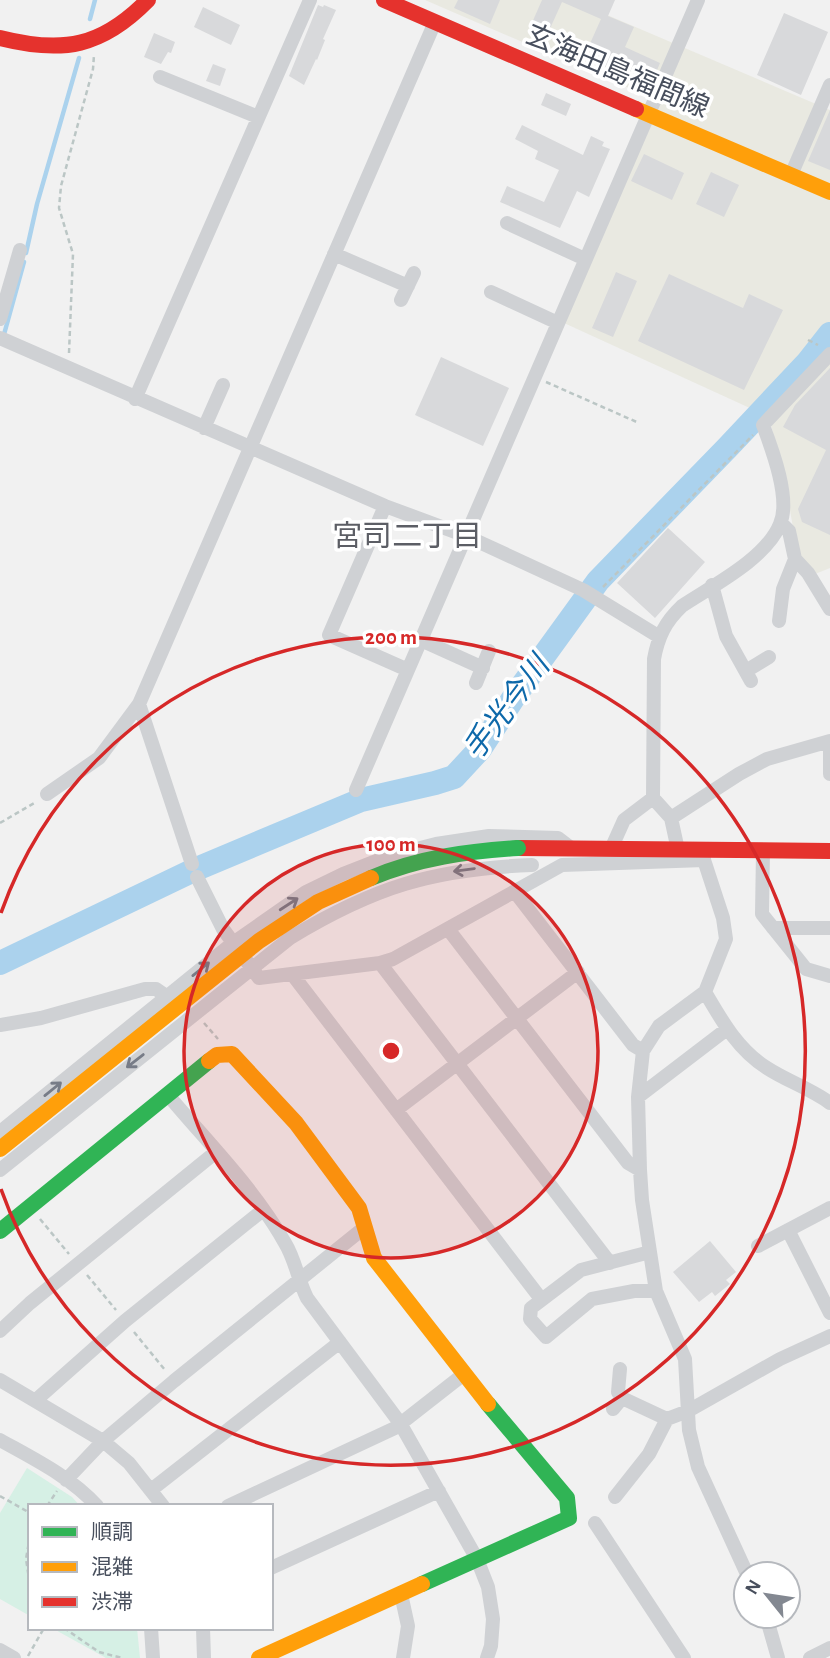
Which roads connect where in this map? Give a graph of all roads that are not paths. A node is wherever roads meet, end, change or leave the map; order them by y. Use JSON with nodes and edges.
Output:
{"nodes":[{"id":1,"x":148,"y":0,"type":"edge"},
{"id":2,"x":310,"y":0,"type":"edge"},
{"id":3,"x":384,"y":0,"type":"edge"},
{"id":4,"x":698,"y":0,"type":"edge"},
{"id":5,"x":435,"y":22,"type":"junction"},
{"id":6,"x":0,"y":37,"type":"edge"},
{"id":7,"x":160,"y":77,"type":"dead end"},
{"id":8,"x":830,"y":85,"type":"edge"},
{"id":9,"x":648,"y":115,"type":"junction"},
{"id":10,"x":258,"y":117,"type":"junction"},
{"id":11,"x":790,"y":175,"type":"junction"},
{"id":12,"x":830,"y":192,"type":"edge"},
{"id":13,"x":507,"y":223,"type":"dead end"},
{"id":14,"x":20,"y":250,"type":"dead end"},
{"id":15,"x":334,"y":254,"type":"junction"},
{"id":16,"x":585,"y":259,"type":"junction"},
{"id":17,"x":414,"y":272,"type":"dead end"},
{"id":18,"x":491,"y":292,"type":"dead end"},
{"id":19,"x":0,"y":319,"type":"edge"},
{"id":20,"x":558,"y":323,"type":"junction"},
{"id":21,"x":0,"y":338,"type":"edge"},
{"id":22,"x":828,"y":352,"type":"edge"},
{"id":23,"x":223,"y":385,"type":"dead end"},
{"id":24,"x":135,"y":399,"type":"junction"},
{"id":25,"x":204,"y":428,"type":"junction"},
{"id":26,"x":250,"y":447,"type":"junction"},
{"id":27,"x":385,"y":506,"type":"junction"},
{"id":28,"x":781,"y":523,"type":"junction"},
{"id":29,"x":466,"y":536,"type":"junction"},
{"id":30,"x":795,"y":559,"type":"junction"},
{"id":31,"x":712,"y":586,"type":"junction"},
{"id":32,"x":830,"y":609,"type":"edge"},
{"id":33,"x":779,"y":621,"type":"dead end"},
{"id":34,"x":658,"y":636,"type":"junction"},
{"id":35,"x":421,"y":640,"type":"junction"},
{"id":36,"x":489,"y":651,"type":"dead end"},
{"id":37,"x":769,"y":657,"type":"dead end"},
{"id":38,"x":483,"y":668,"type":"junction"},
{"id":39,"x":408,"y":670,"type":"junction"},
{"id":40,"x":476,"y":683,"type":"dead end"},
{"id":41,"x":139,"y":704,"type":"junction"},
{"id":42,"x":830,"y":743,"type":"edge"},
{"id":43,"x":830,"y":774,"type":"edge"},
{"id":44,"x":356,"y":790,"type":"dead end"},
{"id":45,"x":47,"y":794,"type":"road end"},
{"id":46,"x":653,"y":798,"type":"junction"},
{"id":47,"x":671,"y":818,"type":"junction"},
{"id":48,"x":525,"y":848,"type":"junction"},
{"id":49,"x":571,"y":848,"type":"junction"},
{"id":50,"x":611,"y":849,"type":"junction"},
{"id":51,"x":678,"y":850,"type":"junction"},
{"id":52,"x":763,"y":851,"type":"junction"},
{"id":53,"x":830,"y":851,"type":"edge"},
{"id":54,"x":704,"y":855,"type":"junction"},
{"id":55,"x":532,"y":865,"type":"junction"},
{"id":56,"x":532,"y":883,"type":"junction"},
{"id":57,"x":515,"y":892,"type":"junction"},
{"id":58,"x":773,"y":928,"type":"junction"},
{"id":59,"x":830,"y":928,"type":"edge"},
{"id":60,"x":449,"y":929,"type":"junction"},
{"id":61,"x":233,"y":943,"type":"junction"},
{"id":62,"x":380,"y":963,"type":"junction"},
{"id":63,"x":252,"y":968,"type":"junction"},
{"id":64,"x":578,"y":972,"type":"junction"},
{"id":65,"x":292,"y":974,"type":"junction"},
{"id":66,"x":830,"y":976,"type":"edge"},
{"id":67,"x":705,"y":992,"type":"junction"},
{"id":68,"x":168,"y":996,"type":"junction"},
{"id":69,"x":192,"y":1016,"type":"junction"},
{"id":70,"x":517,"y":1018,"type":"junction"},
{"id":71,"x":0,"y":1025,"type":"edge"},
{"id":72,"x":727,"y":1029,"type":"junction"},
{"id":73,"x":643,"y":1051,"type":"junction"},
{"id":74,"x":456,"y":1064,"type":"junction"},
{"id":75,"x":168,"y":1096,"type":"junction"},
{"id":76,"x":638,"y":1097,"type":"junction"},
{"id":77,"x":829,"y":1100,"type":"edge"},
{"id":78,"x":396,"y":1110,"type":"junction"},
{"id":79,"x":0,"y":1131,"type":"edge"},
{"id":80,"x":0,"y":1149,"type":"edge"},
{"id":81,"x":216,"y":1152,"type":"junction"},
{"id":82,"x":0,"y":1170,"type":"edge"},
{"id":83,"x":640,"y":1170,"type":"junction"},
{"id":84,"x":830,"y":1208,"type":"edge"},
{"id":85,"x":263,"y":1210,"type":"junction"},
{"id":86,"x":365,"y":1227,"type":"junction"},
{"id":87,"x":788,"y":1230,"type":"junction"},
{"id":88,"x":0,"y":1231,"type":"edge"},
{"id":89,"x":758,"y":1246,"type":"dead end"},
{"id":90,"x":650,"y":1252,"type":"junction"},
{"id":91,"x":610,"y":1263,"type":"junction"},
{"id":92,"x":298,"y":1279,"type":"junction"},
{"id":93,"x":656,"y":1291,"type":"junction"},
{"id":94,"x":541,"y":1299,"type":"junction"},
{"id":95,"x":830,"y":1313,"type":"edge"},
{"id":96,"x":0,"y":1331,"type":"edge"},
{"id":97,"x":830,"y":1336,"type":"edge"},
{"id":98,"x":340,"y":1342,"type":"junction"},
{"id":99,"x":620,"y":1369,"type":"dead end"},
{"id":100,"x":464,"y":1374,"type":"junction"},
{"id":101,"x":0,"y":1380,"type":"edge"},
{"id":102,"x":36,"y":1400,"type":"junction"},
{"id":103,"x":688,"y":1410,"type":"junction"},
{"id":104,"x":667,"y":1419,"type":"junction"},
{"id":105,"x":400,"y":1423,"type":"junction"},
{"id":106,"x":0,"y":1440,"type":"edge"},
{"id":107,"x":103,"y":1441,"type":"junction"},
{"id":108,"x":66,"y":1480,"type":"junction"},
{"id":109,"x":151,"y":1490,"type":"junction"},
{"id":110,"x":439,"y":1491,"type":"junction"},
{"id":111,"x":615,"y":1497,"type":"dead end"},
{"id":112,"x":95,"y":1504,"type":"edge"},
{"id":113,"x":162,"y":1504,"type":"edge"},
{"id":114,"x":232,"y":1504,"type":"edge"},
{"id":115,"x":595,"y":1523,"type":"dead end"},
{"id":116,"x":477,"y":1559,"type":"junction"},
{"id":117,"x":741,"y":1560,"type":"edge"},
{"id":118,"x":273,"y":1566,"type":"edge"},
{"id":119,"x":401,"y":1594,"type":"junction"},
{"id":120,"x":151,"y":1630,"type":"edge"},
{"id":121,"x":203,"y":1630,"type":"edge"},
{"id":122,"x":770,"y":1630,"type":"edge"},
{"id":123,"x":830,"y":1648,"type":"edge"},
{"id":124,"x":0,"y":1650,"type":"edge"},
{"id":125,"x":286,"y":1652,"type":"edge"},
{"id":126,"x":14,"y":1658,"type":"edge"},
{"id":127,"x":153,"y":1658,"type":"edge"},
{"id":128,"x":204,"y":1658,"type":"edge"},
{"id":129,"x":259,"y":1658,"type":"edge"},
{"id":130,"x":403,"y":1658,"type":"edge"},
{"id":131,"x":487,"y":1658,"type":"edge"},
{"id":132,"x":684,"y":1658,"type":"edge"},
{"id":133,"x":778,"y":1658,"type":"edge"},
{"id":134,"x":810,"y":1658,"type":"edge"}],
"edges":[{"from":1,"to":6,"type":"street"},
{"from":2,"to":10,"type":"street"},
{"from":3,"to":5,"type":"street","name":"玄海田島福間線"},
{"from":4,"to":9,"type":"street"},
{"from":5,"to":9,"type":"street","name":"玄海田島福間線"},
{"from":5,"to":15,"type":"street"},
{"from":7,"to":10,"type":"street"},
{"from":8,"to":11,"type":"street"},
{"from":9,"to":11,"type":"street","name":"玄海田島福間線"},
{"from":9,"to":16,"type":"street"},
{"from":10,"to":24,"type":"street"},
{"from":11,"to":12,"type":"street","name":"玄海田島福間線"},
{"from":13,"to":16,"type":"street"},
{"from":14,"to":19,"type":"street"},
{"from":15,"to":17,"type":"street"},
{"from":15,"to":26,"type":"street"},
{"from":16,"to":20,"type":"street"},
{"from":18,"to":20,"type":"street"},
{"from":20,"to":29,"type":"street"},
{"from":21,"to":24,"type":"street"},
{"from":22,"to":28,"type":"street"},
{"from":23,"to":25,"type":"street"},
{"from":24,"to":25,"type":"street"},
{"from":25,"to":26,"type":"street"},
{"from":26,"to":27,"type":"street"},
{"from":26,"to":41,"type":"street"},
{"from":27,"to":29,"type":"street"},
{"from":27,"to":39,"type":"street"},
{"from":28,"to":30,"type":"street"},
{"from":28,"to":31,"type":"street"},
{"from":29,"to":34,"type":"street"},
{"from":29,"to":35,"type":"street"},
{"from":30,"to":32,"type":"street"},
{"from":30,"to":33,"type":"street"},
{"from":31,"to":34,"type":"street"},
{"from":31,"to":37,"type":"street"},
{"from":34,"to":46,"type":"street"},
{"from":35,"to":38,"type":"street"},
{"from":35,"to":39,"type":"street"},
{"from":36,"to":38,"type":"street"},
{"from":38,"to":40,"type":"street"},
{"from":39,"to":44,"type":"street"},
{"from":41,"to":45,"type":"street"},
{"from":41,"to":61,"type":"street"},
{"from":42,"to":43,"type":"street"},
{"from":42,"to":47,"type":"street"},
{"from":46,"to":47,"type":"street"},
{"from":46,"to":50,"type":"street"},
{"from":47,"to":51,"type":"street"},
{"from":48,"to":49,"type":"street"},
{"from":48,"to":55,"type":"street"},
{"from":48,"to":80,"type":"street","bridge":true},
{"from":49,"to":50,"type":"street"},
{"from":61,"to":49,"type":"street","one_way":true},
{"from":50,"to":51,"type":"street"},
{"from":51,"to":54,"type":"street"},
{"from":52,"to":53,"type":"street"},
{"from":52,"to":54,"type":"street"},
{"from":52,"to":58,"type":"street"},
{"from":54,"to":56,"type":"street"},
{"from":54,"to":67,"type":"street"},
{"from":55,"to":56,"type":"street"},
{"from":55,"to":63,"type":"street","one_way":true},
{"from":56,"to":57,"type":"street"},
{"from":57,"to":60,"type":"street"},
{"from":57,"to":64,"type":"street"},
{"from":58,"to":59,"type":"street"},
{"from":58,"to":66,"type":"street"},
{"from":60,"to":62,"type":"street"},
{"from":60,"to":70,"type":"street"},
{"from":61,"to":63,"type":"street"},
{"from":68,"to":61,"type":"street","one_way":true},
{"from":62,"to":65,"type":"street"},
{"from":62,"to":74,"type":"street"},
{"from":63,"to":65,"type":"street"},
{"from":63,"to":69,"type":"street"},
{"from":64,"to":70,"type":"street"},
{"from":64,"to":73,"type":"street"},
{"from":65,"to":78,"type":"street"},
{"from":67,"to":72,"type":"street"},
{"from":67,"to":73,"type":"street"},
{"from":68,"to":69,"type":"street"},
{"from":68,"to":71,"type":"street"},
{"from":79,"to":68,"type":"street","one_way":true},
{"from":69,"to":82,"type":"street","one_way":true},
{"from":70,"to":74,"type":"street"},
{"from":70,"to":83,"type":"street"},
{"from":72,"to":76,"type":"street"},
{"from":72,"to":77,"type":"street"},
{"from":73,"to":76,"type":"street"},
{"from":74,"to":78,"type":"street"},
{"from":74,"to":91,"type":"street"},
{"from":75,"to":81,"type":"street"},
{"from":75,"to":86,"type":"street"},
{"from":75,"to":88,"type":"street"},
{"from":76,"to":83,"type":"street"},
{"from":78,"to":94,"type":"street"},
{"from":81,"to":85,"type":"street"},
{"from":81,"to":96,"type":"street"},
{"from":83,"to":90,"type":"street"},
{"from":84,"to":87,"type":"street"},
{"from":85,"to":92,"type":"street"},
{"from":85,"to":102,"type":"street"},
{"from":86,"to":92,"type":"street"},
{"from":86,"to":100,"type":"street"},
{"from":87,"to":89,"type":"street"},
{"from":87,"to":95,"type":"street"},
{"from":90,"to":91,"type":"street"},
{"from":90,"to":93,"type":"street"},
{"from":91,"to":94,"type":"street"},
{"from":92,"to":98,"type":"street"},
{"from":92,"to":107,"type":"street"},
{"from":93,"to":94,"type":"street"},
{"from":93,"to":103,"type":"street"},
{"from":97,"to":103,"type":"street"},
{"from":98,"to":105,"type":"street"},
{"from":98,"to":109,"type":"street"},
{"from":99,"to":104,"type":"street"},
{"from":100,"to":105,"type":"street"},
{"from":100,"to":116,"type":"street"},
{"from":101,"to":102,"type":"street"},
{"from":102,"to":107,"type":"street"},
{"from":103,"to":104,"type":"street"},
{"from":103,"to":117,"type":"street"},
{"from":104,"to":111,"type":"street"},
{"from":105,"to":110,"type":"street"},
{"from":105,"to":114,"type":"street"},
{"from":106,"to":108,"type":"street"},
{"from":107,"to":108,"type":"street"},
{"from":107,"to":109,"type":"street"},
{"from":108,"to":112,"type":"street"},
{"from":109,"to":113,"type":"street"},
{"from":110,"to":116,"type":"street"},
{"from":110,"to":118,"type":"street"},
{"from":115,"to":132,"type":"street"},
{"from":116,"to":119,"type":"street"},
{"from":116,"to":131,"type":"street"},
{"from":119,"to":125,"type":"street"},
{"from":119,"to":130,"type":"street"},
{"from":120,"to":127,"type":"street"},
{"from":121,"to":128,"type":"street"},
{"from":122,"to":133,"type":"street"},
{"from":123,"to":134,"type":"street"},
{"from":124,"to":126,"type":"street"},
{"from":125,"to":129,"type":"street"}]}
